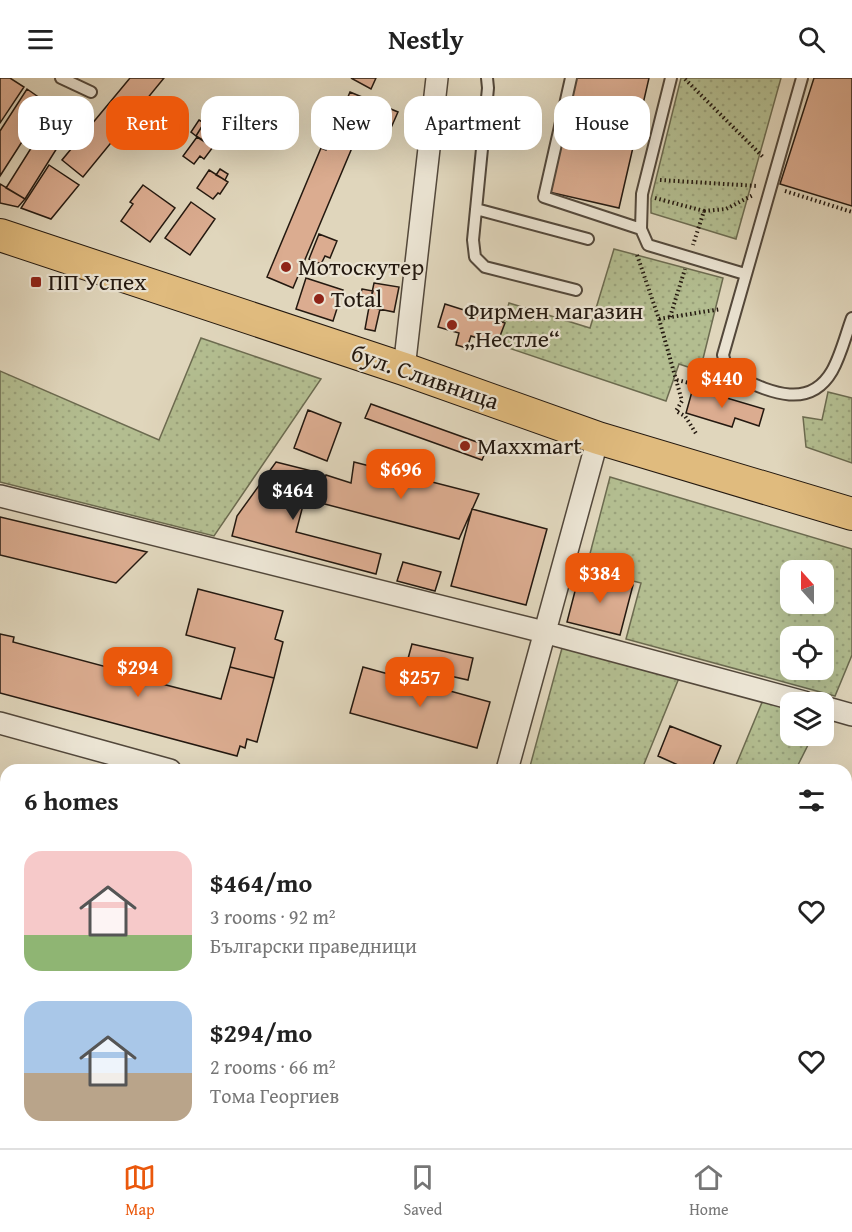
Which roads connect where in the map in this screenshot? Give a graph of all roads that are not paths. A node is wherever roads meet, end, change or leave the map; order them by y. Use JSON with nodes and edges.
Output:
{"nodes":[{"id":1,"x":61,"y":78,"type":"edge"},
{"id":2,"x":437,"y":78,"type":"edge"},
{"id":3,"x":487,"y":78,"type":"edge"},
{"id":4,"x":571,"y":78,"type":"edge"},
{"id":5,"x":671,"y":78,"type":"edge"},
{"id":6,"x":802,"y":78,"type":"edge"},
{"id":7,"x":91,"y":92,"type":"dead end"},
{"id":8,"x":476,"y":209,"type":"junction"},
{"id":9,"x":638,"y":228,"type":"junction"},
{"id":10,"x":0,"y":235,"type":"edge"},
{"id":11,"x":588,"y":239,"type":"dead end"},
{"id":12,"x":745,"y":274,"type":"junction"},
{"id":13,"x":576,"y":290,"type":"dead end"},
{"id":14,"x":852,"y":318,"type":"edge"},
{"id":15,"x":404,"y":369,"type":"junction"},
{"id":16,"x":598,"y":438,"type":"junction"},
{"id":17,"x":0,"y":496,"type":"edge"},
{"id":18,"x":852,"y":514,"type":"edge"},
{"id":19,"x":544,"y":632,"type":"junction"},
{"id":20,"x":780,"y":696,"type":"edge"},
{"id":21,"x":834,"y":710,"type":"edge"},
{"id":22,"x":852,"y":715,"type":"edge"},
{"id":23,"x":0,"y":723,"type":"edge"},
{"id":24,"x":148,"y":764,"type":"edge"},
{"id":25,"x":509,"y":764,"type":"edge"}],
"edges":[{"from":1,"to":7,"type":"lane"},
{"from":2,"to":15,"type":"street"},
{"from":3,"to":8,"type":"lane"},
{"from":4,"to":9,"type":"lane"},
{"from":5,"to":9,"type":"lane"},
{"from":6,"to":12,"type":"lane"},
{"from":8,"to":11,"type":"lane"},
{"from":8,"to":13,"type":"lane"},
{"from":9,"to":12,"type":"lane"},
{"from":10,"to":15,"type":"main road","name":"бул. Сливница"},
{"from":12,"to":14,"type":"lane"},
{"from":15,"to":16,"type":"main road","name":"бул. Сливница"},
{"from":16,"to":18,"type":"main road","name":"бул. Сливница"},
{"from":16,"to":19,"type":"street"},
{"from":17,"to":19,"type":"street"},
{"from":19,"to":20,"type":"street"},
{"from":19,"to":25,"type":"street"},
{"from":21,"to":22,"type":"street"},
{"from":23,"to":24,"type":"street"}]}
